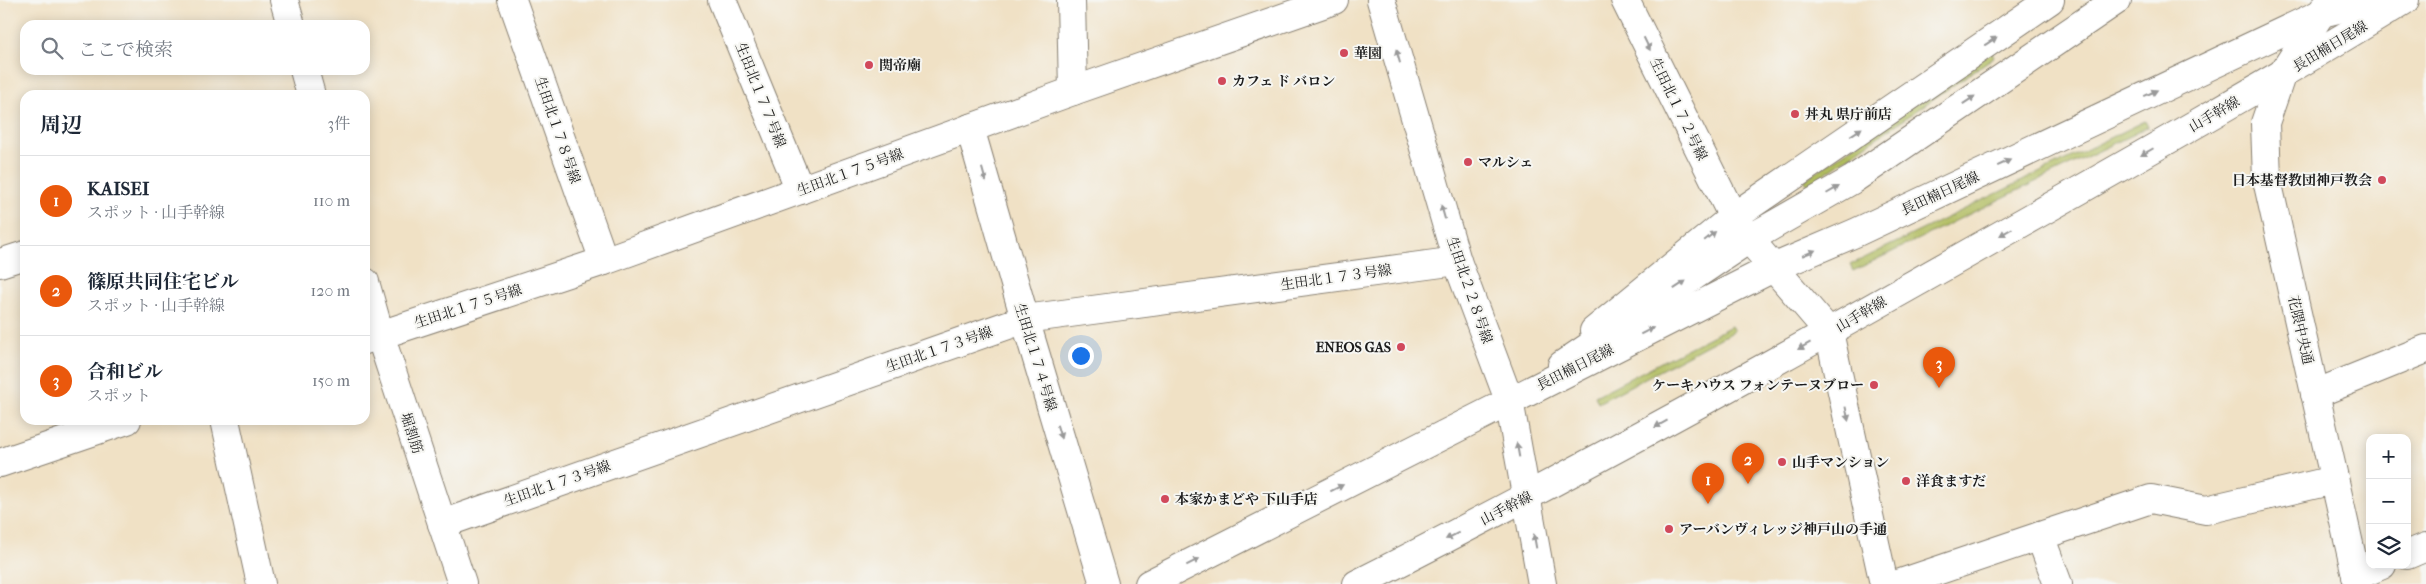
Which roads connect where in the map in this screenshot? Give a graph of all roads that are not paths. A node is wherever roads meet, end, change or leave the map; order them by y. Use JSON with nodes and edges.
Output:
{"nodes":[{"id":1,"x":284,"y":0,"type":"edge"},
{"id":2,"x":512,"y":0,"type":"edge"},
{"id":3,"x":722,"y":0,"type":"edge"},
{"id":4,"x":1071,"y":0,"type":"edge"},
{"id":5,"x":1334,"y":0,"type":"edge"},
{"id":6,"x":1381,"y":0,"type":"edge"},
{"id":7,"x":1625,"y":0,"type":"edge"},
{"id":8,"x":2050,"y":0,"type":"edge"},
{"id":9,"x":2117,"y":0,"type":"edge"},
{"id":10,"x":2376,"y":0,"type":"edge"},
{"id":11,"x":2405,"y":0,"type":"edge"},
{"id":12,"x":2326,"y":6,"type":"edge"},
{"id":13,"x":290,"y":20,"type":"edge"},
{"id":14,"x":305,"y":75,"type":"edge"},
{"id":15,"x":2281,"y":76,"type":"junction"},
{"id":16,"x":310,"y":90,"type":"edge"},
{"id":17,"x":1073,"y":90,"type":"junction"},
{"id":18,"x":970,"y":128,"type":"junction"},
{"id":19,"x":800,"y":190,"type":"junction"},
{"id":20,"x":1733,"y":217,"type":"junction"},
{"id":21,"x":1749,"y":239,"type":"junction"},
{"id":22,"x":20,"y":256,"type":"edge"},
{"id":23,"x":604,"y":261,"type":"junction"},
{"id":24,"x":1457,"y":261,"type":"junction"},
{"id":25,"x":0,"y":262,"type":"edge"},
{"id":26,"x":1773,"y":268,"type":"junction"},
{"id":27,"x":370,"y":316,"type":"edge"},
{"id":28,"x":1025,"y":319,"type":"junction"},
{"id":29,"x":1829,"y":332,"type":"junction"},
{"id":30,"x":373,"y":337,"type":"edge"},
{"id":31,"x":2426,"y":349,"type":"edge"},
{"id":32,"x":2315,"y":394,"type":"junction"},
{"id":33,"x":1509,"y":400,"type":"junction"},
{"id":34,"x":112,"y":425,"type":"edge"},
{"id":35,"x":225,"y":425,"type":"edge"},
{"id":36,"x":0,"y":463,"type":"edge"},
{"id":37,"x":2334,"y":480,"type":"junction"},
{"id":38,"x":1527,"y":498,"type":"junction"},
{"id":39,"x":442,"y":524,"type":"junction"},
{"id":40,"x":2040,"y":536,"type":"junction"},
{"id":41,"x":2426,"y":547,"type":"edge"},
{"id":42,"x":2411,"y":553,"type":"edge"},
{"id":43,"x":2375,"y":569,"type":"edge"},
{"id":44,"x":2357,"y":580,"type":"edge"},
{"id":45,"x":261,"y":584,"type":"edge"},
{"id":46,"x":462,"y":584,"type":"edge"},
{"id":47,"x":1104,"y":584,"type":"edge"},
{"id":48,"x":1149,"y":584,"type":"edge"},
{"id":49,"x":1357,"y":584,"type":"edge"},
{"id":50,"x":1542,"y":584,"type":"edge"},
{"id":51,"x":1884,"y":584,"type":"edge"},
{"id":52,"x":1898,"y":584,"type":"edge"},
{"id":53,"x":2058,"y":584,"type":"edge"}],
"edges":[{"from":1,"to":13,"type":"street"},
{"from":2,"to":23,"type":"street","name":"生田北１７８号線"},
{"from":3,"to":19,"type":"street","name":"生田北１７７号線"},
{"from":4,"to":17,"type":"street"},
{"from":5,"to":17,"type":"street","name":"生田北１７５号線"},
{"from":24,"to":6,"type":"street","name":"生田北２２８号線","one_way":true},
{"from":7,"to":20,"type":"street","name":"生田北１７２号線","one_way":true},
{"from":20,"to":8,"type":"street","one_way":true},
{"from":21,"to":9,"type":"street","one_way":true},
{"from":10,"to":12,"type":"street","name":"長田楠日尾線"},
{"from":11,"to":15,"type":"street","name":"長田楠日尾線"},
{"from":12,"to":15,"type":"street","name":"山手幹線"},
{"from":26,"to":12,"type":"street","name":"長田楠日尾線","one_way":true},
{"from":14,"to":16,"type":"street"},
{"from":15,"to":29,"type":"street","name":"山手幹線","one_way":true},
{"from":15,"to":32,"type":"street","name":"花隈中央通"},
{"from":17,"to":18,"type":"street","name":"生田北１７５号線"},
{"from":18,"to":19,"type":"street","name":"生田北１７５号線"},
{"from":18,"to":28,"type":"street","name":"生田北１７４号線","one_way":true},
{"from":19,"to":23,"type":"street","name":"生田北１７５号線"},
{"from":20,"to":21,"type":"street","name":"生田北１７２号線"},
{"from":33,"to":20,"type":"street","one_way":true},
{"from":21,"to":26,"type":"street","name":"生田北１７２号線"},
{"from":33,"to":21,"type":"street","one_way":true},
{"from":22,"to":25,"type":"street"},
{"from":23,"to":30,"type":"street","name":"生田北１７５号線"},
{"from":24,"to":28,"type":"street","name":"生田北１７３号線"},
{"from":24,"to":33,"type":"street","name":"生田北２２８号線"},
{"from":26,"to":29,"type":"street","name":"生田北１７２号線"},
{"from":33,"to":26,"type":"street","name":"長田楠日尾線","one_way":true},
{"from":27,"to":30,"type":"street","name":"堀割筋"},
{"from":28,"to":39,"type":"street","name":"生田北１７３号線"},
{"from":28,"to":47,"type":"street","name":"生田北１７４号線","one_way":true},
{"from":29,"to":38,"type":"street","name":"山手幹線","one_way":true},
{"from":29,"to":51,"type":"street","one_way":true},
{"from":30,"to":39,"type":"street","name":"堀割筋"},
{"from":31,"to":32,"type":"street"},
{"from":32,"to":37,"type":"street","name":"花隈中央通"},
{"from":38,"to":33,"type":"street","name":"生田北２２８号線","one_way":true},
{"from":48,"to":33,"type":"street","one_way":true},
{"from":34,"to":36,"type":"street"},
{"from":35,"to":45,"type":"street"},
{"from":37,"to":40,"type":"street"},
{"from":37,"to":44,"type":"street","name":"花隈中央通"},
{"from":38,"to":49,"type":"street","name":"山手幹線","one_way":true},
{"from":50,"to":38,"type":"street","name":"生田北２２８号線","one_way":true},
{"from":39,"to":46,"type":"street","name":"堀割筋"},
{"from":40,"to":52,"type":"street"},
{"from":40,"to":53,"type":"street"},
{"from":41,"to":42,"type":"street"},
{"from":43,"to":44,"type":"street"}]}
